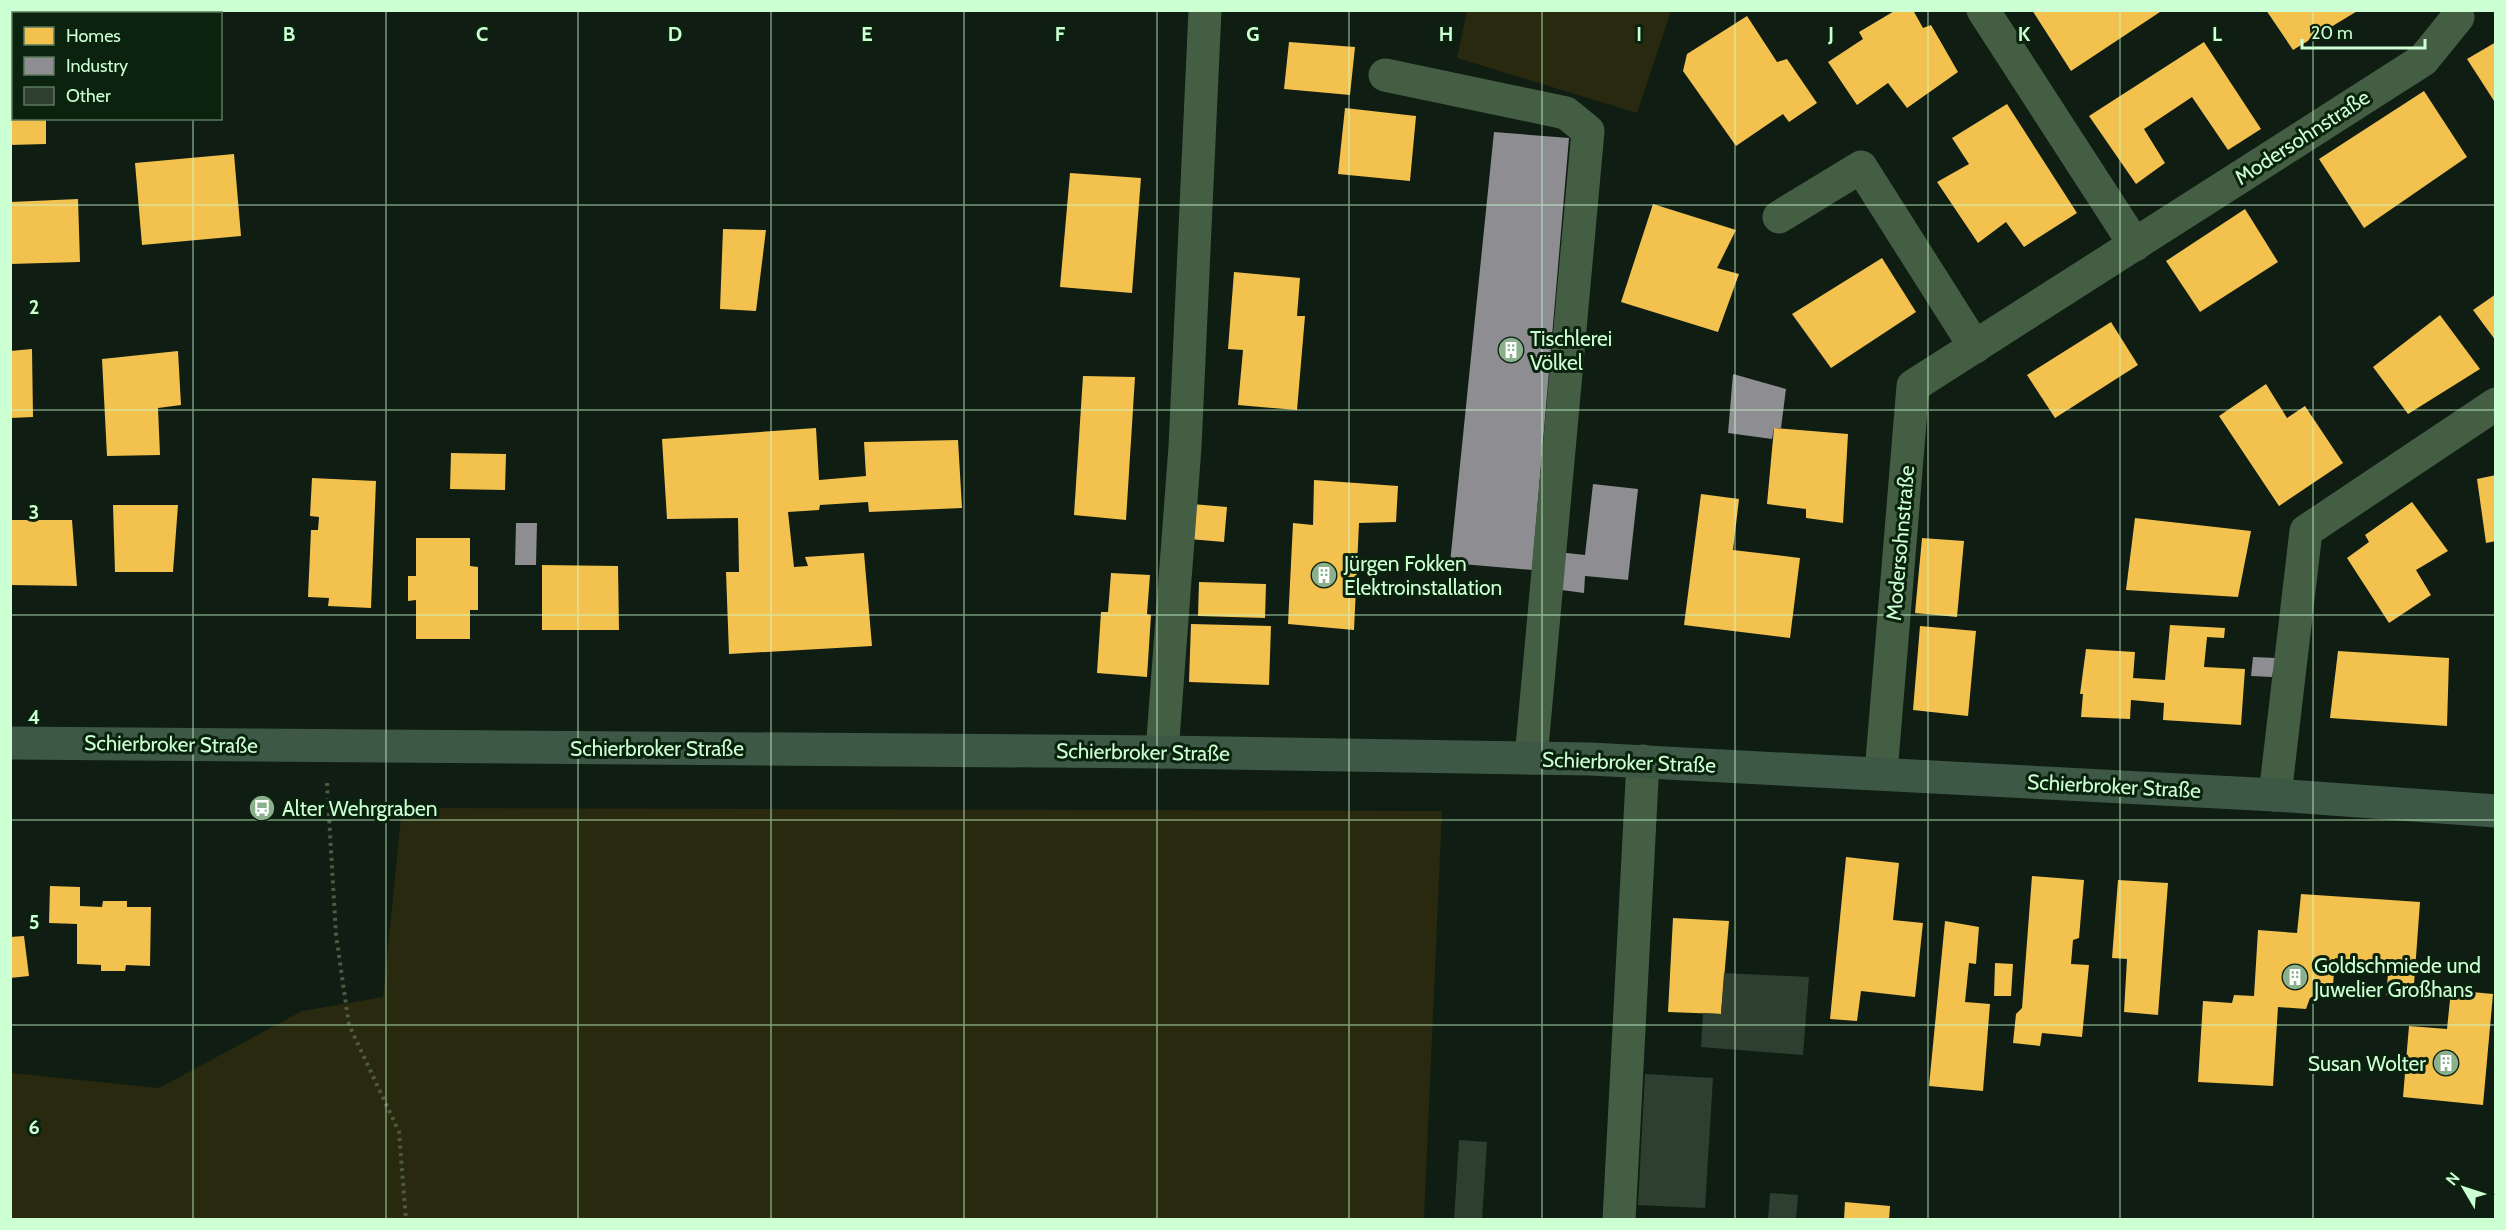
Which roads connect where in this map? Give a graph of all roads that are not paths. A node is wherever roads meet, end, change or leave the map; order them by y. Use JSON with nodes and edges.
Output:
{"nodes":[{"id":1,"x":1205,"y":10,"type":"edge"},
{"id":2,"x":1983,"y":10,"type":"edge"},
{"id":3,"x":2458,"y":17,"type":"dead end"},
{"id":4,"x":1385,"y":75,"type":"dead end"},
{"id":5,"x":1779,"y":217,"type":"dead end"},
{"id":6,"x":2135,"y":245,"type":"junction"},
{"id":7,"x":1975,"y":347,"type":"junction"},
{"id":8,"x":2496,"y":404,"type":"edge"},
{"id":9,"x":10,"y":743,"type":"edge"},
{"id":10,"x":1162,"y":752,"type":"junction"},
{"id":11,"x":1531,"y":758,"type":"junction"},
{"id":12,"x":1643,"y":761,"type":"junction"},
{"id":13,"x":1881,"y":773,"type":"junction"},
{"id":14,"x":2275,"y":795,"type":"junction"},
{"id":15,"x":2496,"y":811,"type":"edge"},
{"id":16,"x":1619,"y":1220,"type":"edge"}],
"edges":[{"from":1,"to":10,"type":"street"},
{"from":2,"to":6,"type":"street"},
{"from":3,"to":6,"type":"street","name":"Modersohnstraße"},
{"from":4,"to":11,"type":"street"},
{"from":5,"to":7,"type":"street"},
{"from":6,"to":7,"type":"street","name":"Modersohnstraße"},
{"from":7,"to":13,"type":"street","name":"Modersohnstraße"},
{"from":8,"to":14,"type":"street"},
{"from":9,"to":10,"type":"main road","name":"Schierbroker Straße"},
{"from":10,"to":11,"type":"main road","name":"Schierbroker Straße"},
{"from":11,"to":12,"type":"main road","name":"Schierbroker Straße"},
{"from":12,"to":13,"type":"main road","name":"Schierbroker Straße"},
{"from":12,"to":16,"type":"street"},
{"from":13,"to":14,"type":"main road","name":"Schierbroker Straße"},
{"from":14,"to":15,"type":"main road","name":"Schierbroker Straße"}]}
